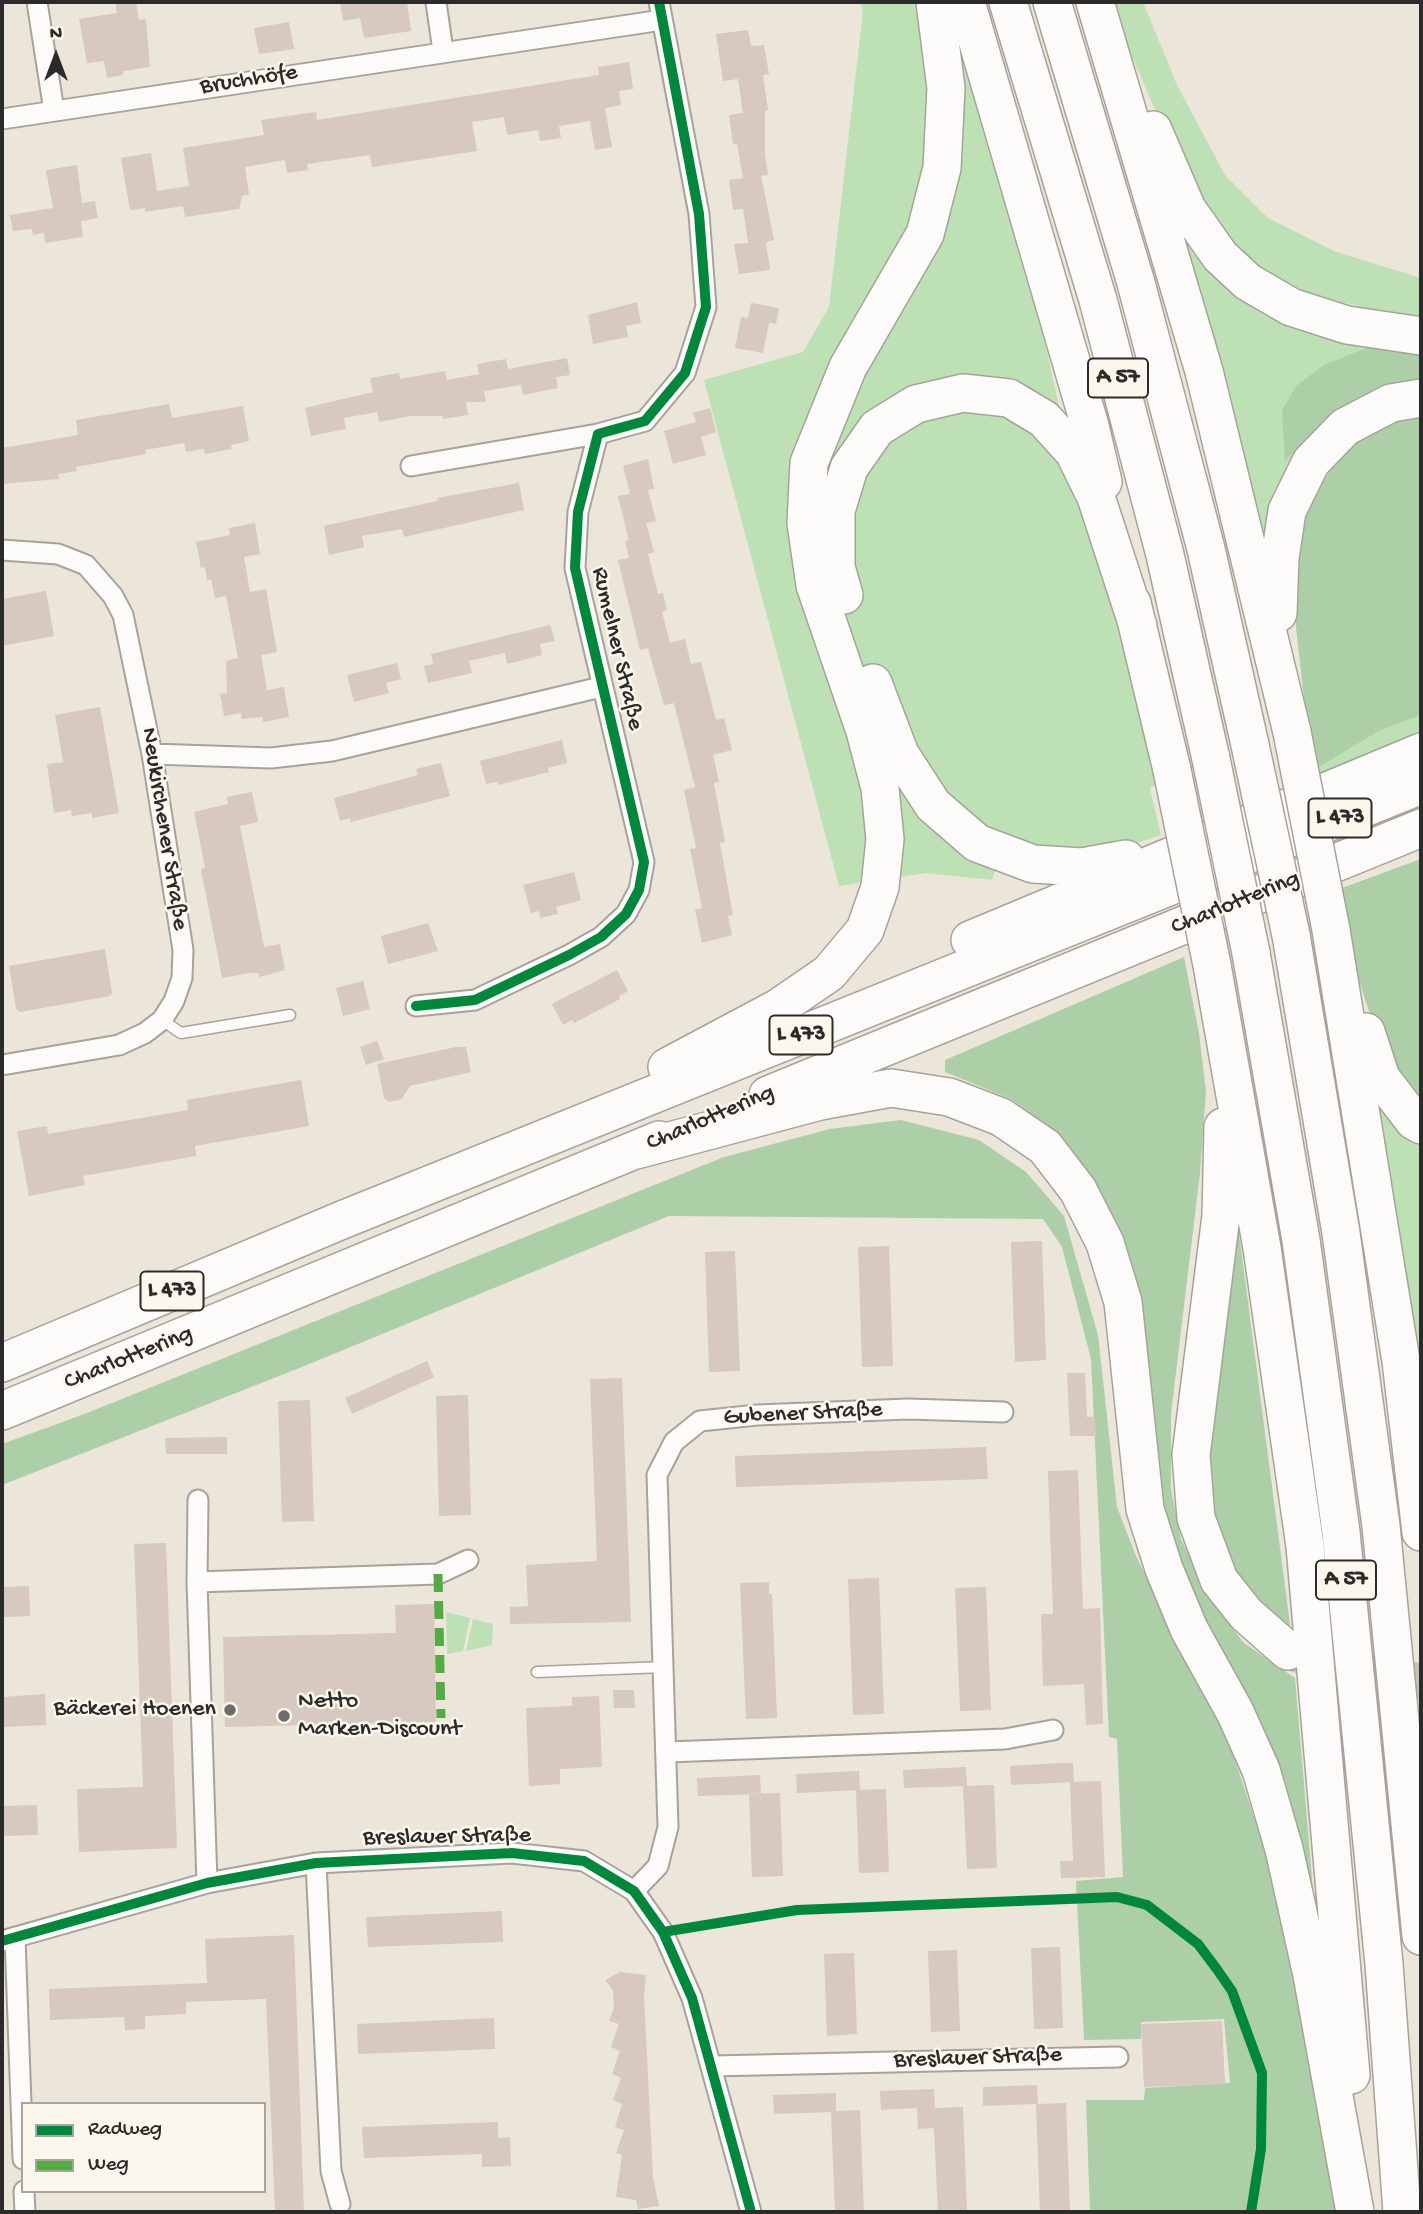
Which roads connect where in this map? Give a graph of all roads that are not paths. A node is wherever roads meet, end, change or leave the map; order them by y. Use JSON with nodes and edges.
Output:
{"nodes":[{"id":1,"x":37,"y":2,"type":"edge"},
{"id":2,"x":436,"y":2,"type":"edge"},
{"id":3,"x":934,"y":2,"type":"edge"},
{"id":4,"x":966,"y":2,"type":"edge"},
{"id":5,"x":1008,"y":2,"type":"edge"},
{"id":6,"x":1052,"y":2,"type":"edge"},
{"id":7,"x":1095,"y":2,"type":"edge"},
{"id":8,"x":660,"y":11,"type":"edge"},
{"id":9,"x":443,"y":51,"type":"junction"},
{"id":10,"x":54,"y":111,"type":"junction"},
{"id":11,"x":2,"y":119,"type":"edge"},
{"id":12,"x":1421,"y":336,"type":"edge"},
{"id":13,"x":1421,"y":398,"type":"edge"},
{"id":14,"x":598,"y":435,"type":"junction"},
{"id":15,"x":411,"y":466,"type":"dead end"},
{"id":16,"x":2,"y":550,"type":"edge"},
{"id":17,"x":1138,"y":626,"type":"junction"},
{"id":18,"x":601,"y":687,"type":"junction"},
{"id":19,"x":1292,"y":732,"type":"junction"},
{"id":20,"x":1421,"y":752,"type":"edge"},
{"id":21,"x":152,"y":754,"type":"junction"},
{"id":22,"x":1421,"y":785,"type":"edge"},
{"id":23,"x":1421,"y":828,"type":"edge"},
{"id":24,"x":1212,"y":838,"type":"junction"},
{"id":25,"x":1421,"y":849,"type":"edge"},
{"id":26,"x":1349,"y":859,"type":"junction"},
{"id":27,"x":1331,"y":930,"type":"junction"},
{"id":28,"x":1212,"y":965,"type":"junction"},
{"id":29,"x":416,"y":1006,"type":"dead end"},
{"id":30,"x":290,"y":1015,"type":"dead end"},
{"id":31,"x":162,"y":1020,"type":"junction"},
{"id":32,"x":2,"y":1065,"type":"edge"},
{"id":33,"x":657,"y":1072,"type":"junction"},
{"id":34,"x":1421,"y":1125,"type":"edge"},
{"id":35,"x":636,"y":1150,"type":"junction"},
{"id":36,"x":342,"y":1220,"type":"junction"},
{"id":37,"x":2,"y":1363,"type":"edge"},
{"id":38,"x":2,"y":1411,"type":"edge"},
{"id":39,"x":1003,"y":1412,"type":"dead end"},
{"id":40,"x":198,"y":1500,"type":"dead end"},
{"id":41,"x":1421,"y":1532,"type":"edge"},
{"id":42,"x":468,"y":1560,"type":"dead end"},
{"id":43,"x":197,"y":1582,"type":"junction"},
{"id":44,"x":1288,"y":1651,"type":"tunnel mouth"},
{"id":45,"x":664,"y":1667,"type":"junction"},
{"id":46,"x":537,"y":1672,"type":"dead end"},
{"id":47,"x":1053,"y":1730,"type":"dead end"},
{"id":48,"x":667,"y":1752,"type":"junction"},
{"id":49,"x":316,"y":1863,"type":"junction"},
{"id":50,"x":207,"y":1883,"type":"junction"},
{"id":51,"x":634,"y":1891,"type":"junction"},
{"id":52,"x":1421,"y":1936,"type":"edge"},
{"id":53,"x":9,"y":1939,"type":"edge"},
{"id":54,"x":1118,"y":2057,"type":"dead end"},
{"id":55,"x":712,"y":2066,"type":"junction"},
{"id":56,"x":21,"y":2128,"type":"edge"},
{"id":57,"x":24,"y":2193,"type":"edge"},
{"id":58,"x":341,"y":2203,"type":"dead end"},
{"id":59,"x":25,"y":2212,"type":"edge"},
{"id":60,"x":751,"y":2212,"type":"edge"},
{"id":61,"x":1355,"y":2212,"type":"edge"},
{"id":62,"x":1362,"y":2212,"type":"edge"},
{"id":63,"x":1402,"y":2212,"type":"edge"}],
"edges":[{"from":1,"to":10,"type":"street"},
{"from":2,"to":9,"type":"street"},
{"from":3,"to":33,"type":"highway"},
{"from":4,"to":17,"type":"highway"},
{"from":5,"to":63,"type":"highway","number":"A 57","bridge":true},
{"from":6,"to":52,"type":"highway","number":"A 57","bridge":true},
{"from":7,"to":12,"type":"highway"},
{"from":7,"to":19,"type":"highway"},
{"from":8,"to":9,"type":"street","name":"Bruchhöfe"},
{"from":8,"to":14,"type":"street"},
{"from":9,"to":10,"type":"street","name":"Bruchhöfe"},
{"from":10,"to":11,"type":"street","name":"Bruchhöfe"},
{"from":13,"to":19,"type":"highway"},
{"from":14,"to":15,"type":"street"},
{"from":14,"to":18,"type":"street","name":"Rumelner Straße"},
{"from":16,"to":21,"type":"street","name":"Neukirchener Straße"},
{"from":17,"to":24,"type":"highway"},
{"from":17,"to":28,"type":"highway","bridge":true},
{"from":18,"to":21,"type":"street","name":"Rumelner Straße"},
{"from":18,"to":29,"type":"street","name":"Rumelner Straße"},
{"from":19,"to":27,"type":"highway","bridge":true},
{"from":20,"to":24,"type":"highway"},
{"from":21,"to":31,"type":"street","name":"Neukirchener Straße"},
{"from":22,"to":36,"type":"highway","name":"Charlottering","number":"L 473"},
{"from":23,"to":26,"type":"highway","name":"Charlottering","number":"L 473"},
{"from":24,"to":33,"type":"highway"},
{"from":25,"to":26,"type":"highway"},
{"from":26,"to":35,"type":"highway","name":"Charlottering","number":"L 473"},
{"from":27,"to":34,"type":"highway"},
{"from":27,"to":41,"type":"highway"},
{"from":28,"to":44,"type":"highway"},
{"from":28,"to":62,"type":"highway"},
{"from":30,"to":31,"type":"lane"},
{"from":31,"to":32,"type":"street","name":"Neukirchener Straße"},
{"from":33,"to":36,"type":"highway"},
{"from":35,"to":38,"type":"highway","name":"Charlottering","number":"L 473"},
{"from":35,"to":61,"type":"highway"},
{"from":36,"to":37,"type":"highway","name":"Charlottering","number":"L 473"},
{"from":39,"to":45,"type":"street","name":"Gubener Straße"},
{"from":40,"to":43,"type":"street"},
{"from":42,"to":43,"type":"street"},
{"from":43,"to":50,"type":"street"},
{"from":45,"to":46,"type":"lane"},
{"from":45,"to":48,"type":"street","name":"Gubener Straße"},
{"from":47,"to":48,"type":"street"},
{"from":48,"to":51,"type":"street","name":"Gubener Straße"},
{"from":49,"to":50,"type":"street","name":"Breslauer Straße"},
{"from":49,"to":51,"type":"street","name":"Breslauer Straße"},
{"from":49,"to":58,"type":"street"},
{"from":50,"to":53,"type":"street","name":"Breslauer Straße"},
{"from":51,"to":55,"type":"street","name":"Breslauer Straße"},
{"from":53,"to":56,"type":"street","name":"Breslauer Straße"},
{"from":54,"to":55,"type":"street","name":"Breslauer Straße"},
{"from":55,"to":60,"type":"street","name":"Breslauer Straße"},
{"from":57,"to":59,"type":"street"}]}
